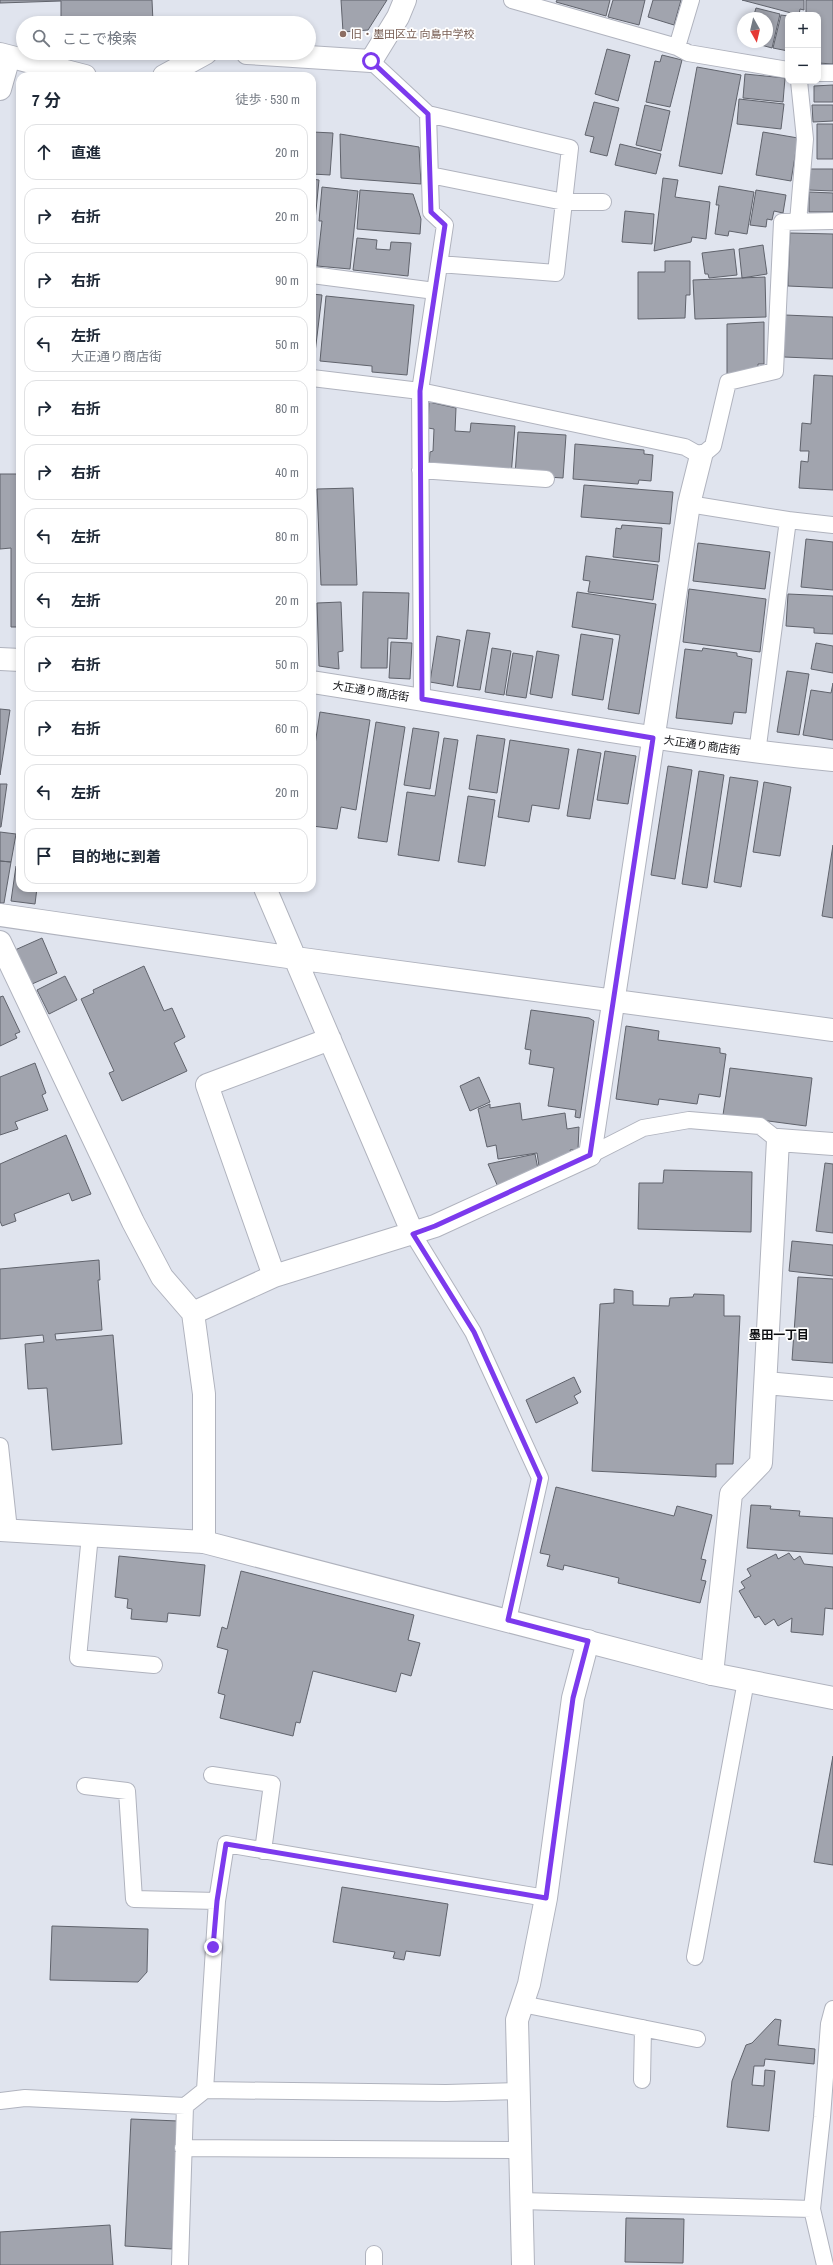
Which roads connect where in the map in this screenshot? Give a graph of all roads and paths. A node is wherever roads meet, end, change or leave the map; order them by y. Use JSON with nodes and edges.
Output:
{"nodes":[{"id":1,"x":405,"y":0,"type":"edge"},
{"id":2,"x":512,"y":0,"type":"edge"},
{"id":3,"x":691,"y":0,"type":"edge"},
{"id":4,"x":677,"y":47,"type":"junction"},
{"id":5,"x":5,"y":56,"type":"edge"},
{"id":6,"x":316,"y":57,"type":"edge"},
{"id":7,"x":16,"y":59,"type":"edge"},
{"id":8,"x":21,"y":60,"type":"edge"},
{"id":9,"x":193,"y":60,"type":"edge"},
{"id":10,"x":371,"y":61,"type":"junction"},
{"id":11,"x":785,"y":69,"type":"edge"},
{"id":12,"x":69,"y":72,"type":"edge"},
{"id":13,"x":171,"y":72,"type":"edge"},
{"id":14,"x":821,"y":73,"type":"edge"},
{"id":15,"x":833,"y":73,"type":"edge"},
{"id":16,"x":799,"y":84,"type":"edge"},
{"id":17,"x":0,"y":89,"type":"edge"},
{"id":18,"x":428,"y":114,"type":"junction"},
{"id":19,"x":430,"y":175,"type":"junction"},
{"id":20,"x":564,"y":202,"type":"junction"},
{"id":21,"x":603,"y":202,"type":"dead end"},
{"id":22,"x":833,"y":221,"type":"edge"},
{"id":23,"x":798,"y":222,"type":"junction"},
{"id":24,"x":439,"y":264,"type":"junction"},
{"id":25,"x":316,"y":276,"type":"edge"},
{"id":26,"x":435,"y":291,"type":"junction"},
{"id":27,"x":316,"y":378,"type":"edge"},
{"id":28,"x":420,"y":391,"type":"junction"},
{"id":29,"x":701,"y":456,"type":"junction"},
{"id":30,"x":420,"y":470,"type":"junction"},
{"id":31,"x":546,"y":479,"type":"dead end"},
{"id":32,"x":688,"y":504,"type":"junction"},
{"id":33,"x":788,"y":520,"type":"junction"},
{"id":34,"x":833,"y":525,"type":"edge"},
{"id":35,"x":0,"y":659,"type":"edge"},
{"id":36,"x":16,"y":660,"type":"edge"},
{"id":37,"x":316,"y":683,"type":"edge"},
{"id":38,"x":422,"y":699,"type":"junction"},
{"id":39,"x":653,"y":738,"type":"junction"},
{"id":40,"x":757,"y":753,"type":"junction"},
{"id":41,"x":833,"y":760,"type":"edge"},
{"id":42,"x":267,"y":892,"type":"edge"},
{"id":43,"x":0,"y":916,"type":"edge"},
{"id":44,"x":0,"y":942,"type":"edge"},
{"id":45,"x":294,"y":958,"type":"junction"},
{"id":46,"x":614,"y":999,"type":"junction"},
{"id":47,"x":833,"y":1030,"type":"edge"},
{"id":48,"x":330,"y":1039,"type":"junction"},
{"id":49,"x":778,"y":1140,"type":"junction"},
{"id":50,"x":833,"y":1144,"type":"edge"},
{"id":51,"x":590,"y":1155,"type":"junction"},
{"id":52,"x":413,"y":1234,"type":"junction"},
{"id":53,"x":274,"y":1276,"type":"junction"},
{"id":54,"x":193,"y":1313,"type":"junction"},
{"id":55,"x":766,"y":1383,"type":"junction"},
{"id":56,"x":833,"y":1389,"type":"edge"},
{"id":57,"x":0,"y":1446,"type":"edge"},
{"id":58,"x":4,"y":1530,"type":"edge"},
{"id":59,"x":90,"y":1535,"type":"junction"},
{"id":60,"x":204,"y":1542,"type":"junction"},
{"id":61,"x":508,"y":1620,"type":"junction"},
{"id":62,"x":588,"y":1641,"type":"junction"},
{"id":63,"x":154,"y":1665,"type":"dead end"},
{"id":64,"x":712,"y":1674,"type":"junction"},
{"id":65,"x":746,"y":1681,"type":"junction"},
{"id":66,"x":833,"y":1698,"type":"edge"},
{"id":67,"x":212,"y":1775,"type":"dead end"},
{"id":68,"x":85,"y":1786,"type":"dead end"},
{"id":69,"x":263,"y":1851,"type":"junction"},
{"id":70,"x":546,"y":1898,"type":"junction"},
{"id":71,"x":217,"y":1901,"type":"junction"},
{"id":72,"x":695,"y":1958,"type":"dead end"},
{"id":73,"x":522,"y":2004,"type":"junction"},
{"id":74,"x":833,"y":2009,"type":"edge"},
{"id":75,"x":643,"y":2028,"type":"junction"},
{"id":76,"x":697,"y":2039,"type":"dead end"},
{"id":77,"x":642,"y":2080,"type":"dead end"},
{"id":78,"x":205,"y":2090,"type":"junction"},
{"id":79,"x":518,"y":2091,"type":"junction"},
{"id":80,"x":0,"y":2101,"type":"edge"},
{"id":81,"x":185,"y":2106,"type":"junction"},
{"id":82,"x":183,"y":2148,"type":"junction"},
{"id":83,"x":519,"y":2150,"type":"junction"},
{"id":84,"x":521,"y":2201,"type":"junction"},
{"id":85,"x":812,"y":2209,"type":"junction"},
{"id":86,"x":180,"y":2265,"type":"edge"},
{"id":87,"x":522,"y":2265,"type":"edge"},
{"id":88,"x":825,"y":2265,"type":"edge"}],
"edges":[{"from":1,"to":10,"type":"street"},
{"from":2,"to":4,"type":"lane"},
{"from":3,"to":4,"type":"lane"},
{"from":4,"to":11,"type":"lane"},
{"from":5,"to":7,"type":"street"},
{"from":5,"to":17,"type":"street"},
{"from":6,"to":10,"type":"street"},
{"from":8,"to":12,"type":"street"},
{"from":9,"to":13,"type":"street"},
{"from":10,"to":18,"type":"lane"},
{"from":14,"to":15,"type":"lane"},
{"from":16,"to":23,"type":"lane"},
{"from":18,"to":19,"type":"lane"},
{"from":18,"to":20,"type":"lane"},
{"from":19,"to":20,"type":"lane"},
{"from":19,"to":24,"type":"lane"},
{"from":20,"to":21,"type":"lane"},
{"from":20,"to":24,"type":"lane"},
{"from":22,"to":23,"type":"lane"},
{"from":23,"to":29,"type":"lane"},
{"from":24,"to":26,"type":"lane"},
{"from":25,"to":26,"type":"lane"},
{"from":26,"to":28,"type":"lane"},
{"from":27,"to":28,"type":"lane"},
{"from":28,"to":29,"type":"lane"},
{"from":28,"to":30,"type":"lane"},
{"from":29,"to":32,"type":"street"},
{"from":30,"to":31,"type":"lane"},
{"from":30,"to":38,"type":"lane"},
{"from":32,"to":33,"type":"lane"},
{"from":32,"to":39,"type":"street"},
{"from":33,"to":34,"type":"lane"},
{"from":33,"to":40,"type":"lane"},
{"from":35,"to":36,"type":"street"},
{"from":37,"to":38,"type":"street","name":"大正通り商店街"},
{"from":38,"to":39,"type":"street","name":"大正通り商店街"},
{"from":39,"to":40,"type":"street","name":"大正通り商店街"},
{"from":39,"to":46,"type":"street"},
{"from":40,"to":41,"type":"street","name":"大正通り商店街"},
{"from":42,"to":45,"type":"street"},
{"from":43,"to":45,"type":"street"},
{"from":44,"to":54,"type":"street"},
{"from":45,"to":46,"type":"street"},
{"from":45,"to":48,"type":"street"},
{"from":46,"to":47,"type":"street"},
{"from":46,"to":51,"type":"street"},
{"from":48,"to":52,"type":"street"},
{"from":48,"to":53,"type":"street"},
{"from":49,"to":50,"type":"street"},
{"from":49,"to":51,"type":"lane"},
{"from":49,"to":55,"type":"street"},
{"from":51,"to":52,"type":"street"},
{"from":52,"to":53,"type":"street"},
{"from":52,"to":61,"type":"lane"},
{"from":53,"to":54,"type":"street"},
{"from":54,"to":60,"type":"street"},
{"from":55,"to":56,"type":"street"},
{"from":55,"to":64,"type":"street"},
{"from":57,"to":58,"type":"lane"},
{"from":58,"to":59,"type":"street"},
{"from":59,"to":60,"type":"street"},
{"from":59,"to":63,"type":"lane"},
{"from":60,"to":61,"type":"street"},
{"from":61,"to":62,"type":"street"},
{"from":62,"to":64,"type":"street"},
{"from":62,"to":70,"type":"street"},
{"from":64,"to":65,"type":"street"},
{"from":65,"to":66,"type":"street"},
{"from":65,"to":72,"type":"lane"},
{"from":67,"to":69,"type":"lane"},
{"from":68,"to":71,"type":"lane"},
{"from":69,"to":70,"type":"lane"},
{"from":69,"to":71,"type":"lane"},
{"from":70,"to":73,"type":"street"},
{"from":71,"to":78,"type":"lane"},
{"from":73,"to":75,"type":"lane"},
{"from":73,"to":79,"type":"street"},
{"from":74,"to":85,"type":"lane"},
{"from":75,"to":76,"type":"lane"},
{"from":75,"to":77,"type":"lane"},
{"from":78,"to":79,"type":"lane"},
{"from":78,"to":81,"type":"lane"},
{"from":79,"to":83,"type":"street"},
{"from":80,"to":81,"type":"lane"},
{"from":81,"to":82,"type":"lane"},
{"from":82,"to":83,"type":"lane"},
{"from":82,"to":86,"type":"lane"},
{"from":83,"to":84,"type":"street"},
{"from":84,"to":85,"type":"lane"},
{"from":84,"to":87,"type":"street"},
{"from":85,"to":88,"type":"lane"}]}
